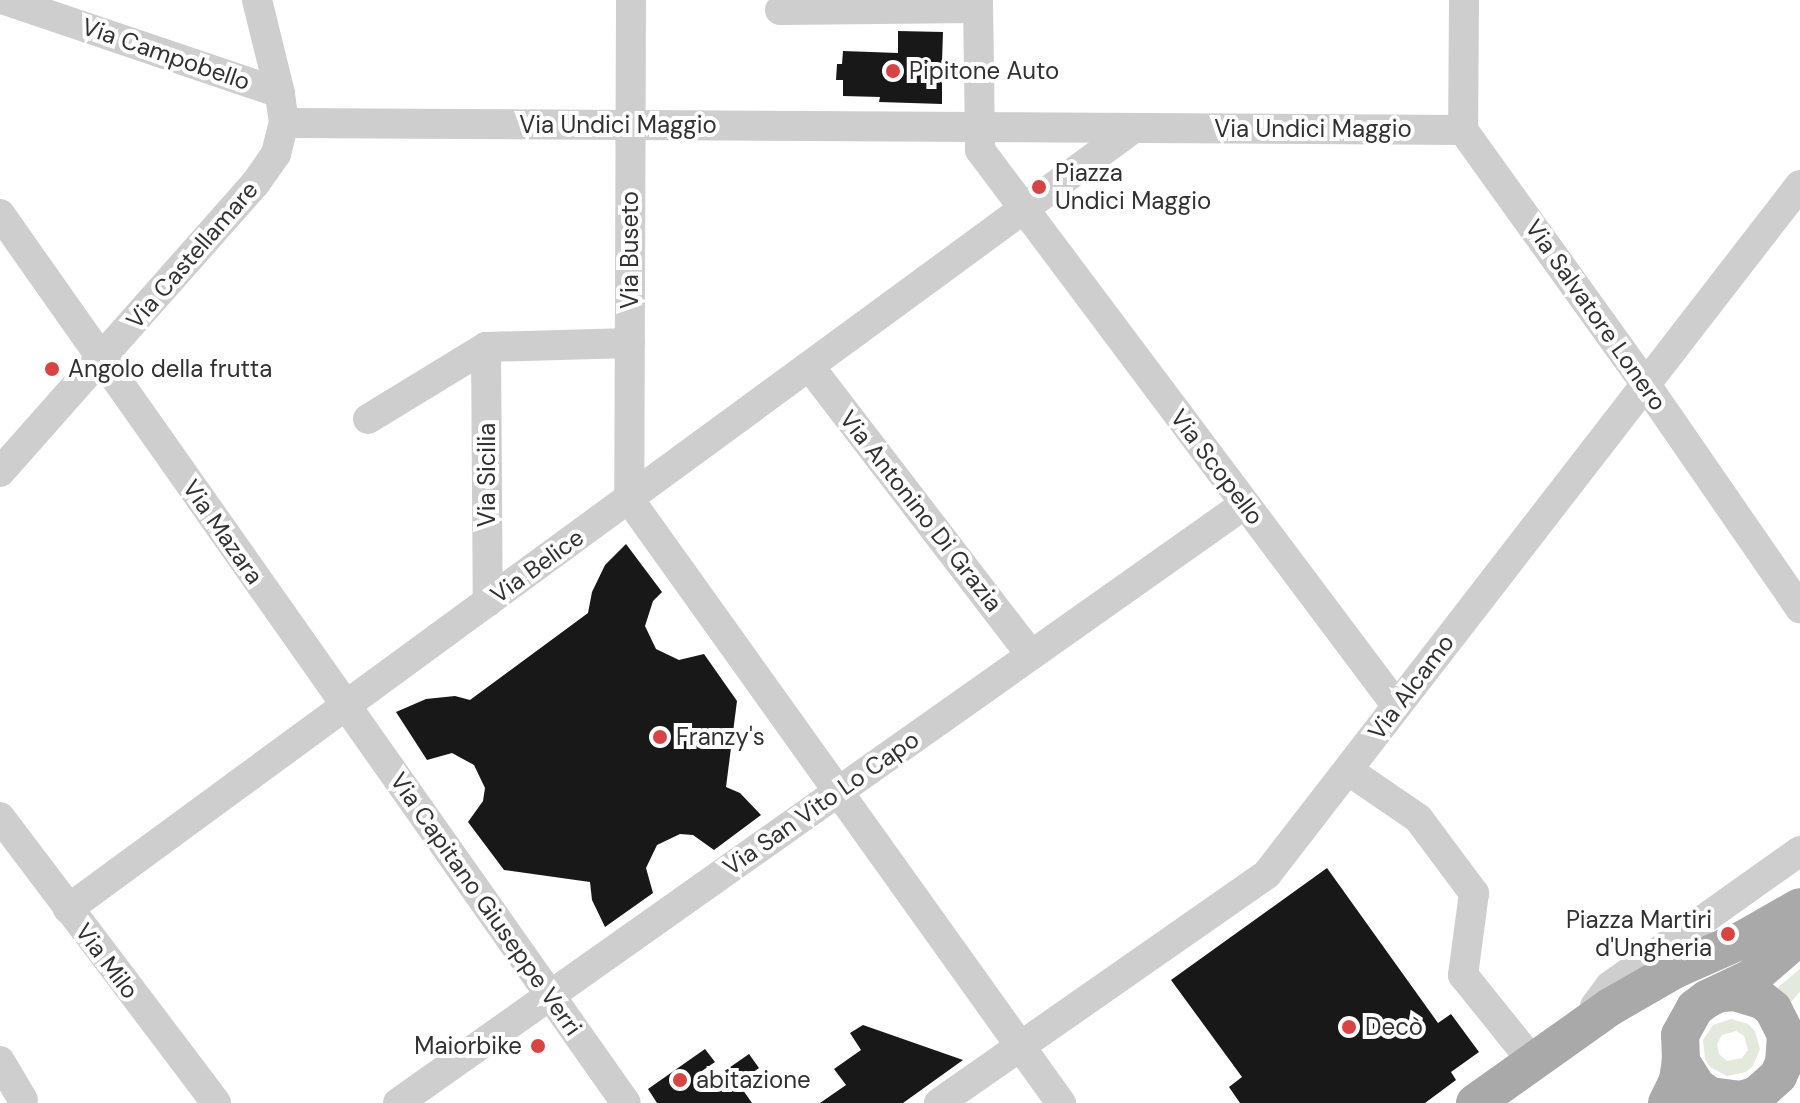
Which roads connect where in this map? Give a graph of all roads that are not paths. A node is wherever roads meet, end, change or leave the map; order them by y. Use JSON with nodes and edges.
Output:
{"nodes":[{"id":1,"x":5,"y":0,"type":"edge"},
{"id":2,"x":257,"y":0,"type":"edge"},
{"id":3,"x":631,"y":0,"type":"edge"},
{"id":4,"x":1464,"y":0,"type":"edge"},
{"id":5,"x":978,"y":4,"type":"edge"},
{"id":6,"x":780,"y":10,"type":"dead end"},
{"id":7,"x":280,"y":93,"type":"junction"},
{"id":8,"x":970,"y":122,"type":"junction"},
{"id":9,"x":284,"y":123,"type":"junction"},
{"id":10,"x":631,"y":125,"type":"junction"},
{"id":11,"x":1148,"y":128,"type":"junction"},
{"id":12,"x":1463,"y":130,"type":"junction"},
{"id":13,"x":1800,"y":185,"type":"edge"},
{"id":14,"x":0,"y":214,"type":"edge"},
{"id":15,"x":1023,"y":221,"type":"junction"},
{"id":16,"x":630,"y":343,"type":"junction"},
{"id":17,"x":486,"y":347,"type":"junction"},
{"id":18,"x":101,"y":358,"type":"junction"},
{"id":19,"x":810,"y":367,"type":"junction"},
{"id":20,"x":1644,"y":382,"type":"junction"},
{"id":21,"x":368,"y":419,"type":"dead end"},
{"id":22,"x":0,"y":472,"type":"edge"},
{"id":23,"x":629,"y":499,"type":"junction"},
{"id":24,"x":1245,"y":504,"type":"junction"},
{"id":25,"x":488,"y":602,"type":"junction"},
{"id":26,"x":1800,"y":608,"type":"edge"},
{"id":27,"x":1031,"y":655,"type":"junction"},
{"id":28,"x":1396,"y":705,"type":"junction"},
{"id":29,"x":346,"y":706,"type":"junction"},
{"id":30,"x":1349,"y":771,"type":"junction"},
{"id":31,"x":838,"y":792,"type":"junction"},
{"id":32,"x":0,"y":817,"type":"edge"},
{"id":33,"x":1800,"y":851,"type":"edge"},
{"id":34,"x":1800,"y":907,"type":"edge"},
{"id":35,"x":68,"y":909,"type":"junction"},
{"id":36,"x":1800,"y":936,"type":"edge"},
{"id":37,"x":550,"y":995,"type":"junction"},
{"id":38,"x":1714,"y":996,"type":"junction"},
{"id":39,"x":1617,"y":1003,"type":"junction"},
{"id":40,"x":1793,"y":1027,"type":"edge"},
{"id":41,"x":1574,"y":1032,"type":"junction"},
{"id":42,"x":1021,"y":1046,"type":"junction"},
{"id":43,"x":1680,"y":1056,"type":"junction"},
{"id":44,"x":0,"y":1061,"type":"edge"},
{"id":45,"x":1533,"y":1062,"type":"junction"},
{"id":46,"x":23,"y":1100,"type":"dead end"},
{"id":47,"x":1746,"y":1100,"type":"edge"},
{"id":48,"x":1478,"y":1101,"type":"edge"},
{"id":49,"x":216,"y":1103,"type":"edge"},
{"id":50,"x":398,"y":1103,"type":"edge"},
{"id":51,"x":626,"y":1103,"type":"edge"},
{"id":52,"x":939,"y":1103,"type":"edge"},
{"id":53,"x":1061,"y":1103,"type":"edge"},
{"id":54,"x":1667,"y":1103,"type":"edge"}],
"edges":[{"from":1,"to":7,"type":"street","name":"Via Campobello"},
{"from":2,"to":7,"type":"street","name":"Via Castellamare"},
{"from":3,"to":10,"type":"street","name":"Via Buseto"},
{"from":4,"to":12,"type":"street"},
{"from":5,"to":6,"type":"street"},
{"from":5,"to":8,"type":"street","name":"Via Scopello"},
{"from":7,"to":9,"type":"street","name":"Via Castellamare"},
{"from":8,"to":10,"type":"street","name":"Via Undici Maggio"},
{"from":8,"to":11,"type":"street","name":"Via Undici Maggio"},
{"from":8,"to":15,"type":"street","name":"Via Scopello"},
{"from":9,"to":10,"type":"street","name":"Via Undici Maggio"},
{"from":9,"to":18,"type":"street","name":"Via Castellamare"},
{"from":10,"to":16,"type":"street","name":"Via Buseto"},
{"from":11,"to":12,"type":"street","name":"Via Undici Maggio"},
{"from":11,"to":15,"type":"street","name":"Via Belice"},
{"from":12,"to":20,"type":"street","name":"Via Salvatore Lonero"},
{"from":13,"to":20,"type":"street","name":"Via Alcamo"},
{"from":14,"to":18,"type":"street","name":"Via Mazara"},
{"from":15,"to":19,"type":"street","name":"Via Belice"},
{"from":15,"to":24,"type":"street","name":"Via Scopello"},
{"from":16,"to":17,"type":"street"},
{"from":16,"to":23,"type":"street","name":"Via Buseto"},
{"from":17,"to":21,"type":"street"},
{"from":17,"to":25,"type":"street","name":"Via Sicilia"},
{"from":18,"to":22,"type":"street","name":"Via Castellamare"},
{"from":18,"to":29,"type":"street","name":"Via Mazara"},
{"from":19,"to":23,"type":"street","name":"Via Belice"},
{"from":19,"to":27,"type":"street","name":"Via Antonino Di Grazia"},
{"from":20,"to":26,"type":"street","name":"Via Salvatore Lonero"},
{"from":20,"to":28,"type":"street","name":"Via Alcamo"},
{"from":23,"to":25,"type":"street","name":"Via Belice"},
{"from":23,"to":31,"type":"street"},
{"from":24,"to":27,"type":"street","name":"Via San Vito Lo Capo"},
{"from":24,"to":28,"type":"street","name":"Via Scopello"},
{"from":25,"to":29,"type":"street","name":"Via Belice"},
{"from":27,"to":31,"type":"street","name":"Via San Vito Lo Capo"},
{"from":28,"to":30,"type":"street","name":"Via Alcamo"},
{"from":29,"to":35,"type":"street","name":"Via Belice"},
{"from":29,"to":37,"type":"street","name":"Via Capitano Giuseppe Verri"},
{"from":30,"to":42,"type":"street","name":"Via Alcamo"},
{"from":30,"to":45,"type":"street"},
{"from":31,"to":37,"type":"street","name":"Via San Vito Lo Capo"},
{"from":31,"to":42,"type":"street"},
{"from":32,"to":35,"type":"street","name":"Via Milo"},
{"from":33,"to":41,"type":"street"},
{"from":34,"to":39,"type":"main road"},
{"from":35,"to":49,"type":"street","name":"Via Milo"},
{"from":36,"to":38,"type":"main road"},
{"from":37,"to":50,"type":"street","name":"Via San Vito Lo Capo"},
{"from":37,"to":51,"type":"street","name":"Via Capitano Giuseppe Verri"},
{"from":38,"to":39,"type":"main road"},
{"from":38,"to":40,"type":"main road"},
{"from":38,"to":43,"type":"main road"},
{"from":39,"to":41,"type":"main road"},
{"from":39,"to":43,"type":"main road"},
{"from":40,"to":47,"type":"main road"},
{"from":41,"to":45,"type":"main road"},
{"from":42,"to":52,"type":"street","name":"Via Alcamo"},
{"from":42,"to":53,"type":"street"},
{"from":43,"to":47,"type":"main road"},
{"from":43,"to":54,"type":"main road"},
{"from":44,"to":46,"type":"street"},
{"from":45,"to":48,"type":"main road"}]}
